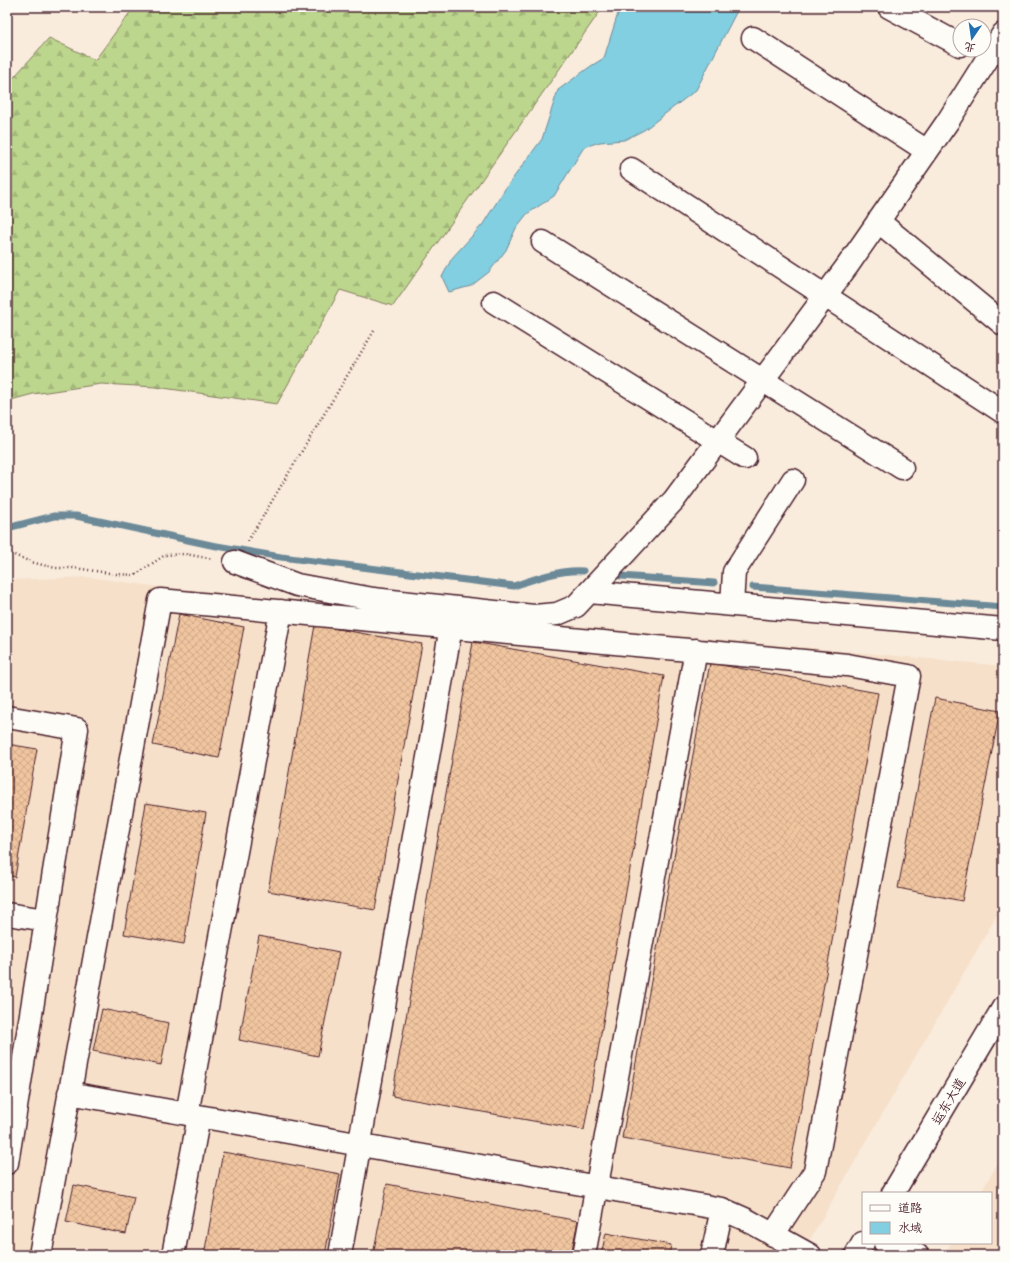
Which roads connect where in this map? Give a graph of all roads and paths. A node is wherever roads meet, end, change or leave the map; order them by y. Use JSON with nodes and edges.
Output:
{"nodes":[{"id":1,"x":889,"y":7,"type":"edge"},
{"id":2,"x":1003,"y":34,"type":"edge"},
{"id":3,"x":753,"y":38,"type":"dead end"},
{"id":4,"x":952,"y":41,"type":"edge"},
{"id":5,"x":992,"y":43,"type":"edge"},
{"id":6,"x":977,"y":58,"type":"edge"},
{"id":7,"x":927,"y":151,"type":"junction"},
{"id":8,"x":631,"y":169,"type":"dead end"},
{"id":9,"x":878,"y":221,"type":"junction"},
{"id":10,"x":543,"y":242,"type":"dead end"},
{"id":11,"x":825,"y":296,"type":"junction"},
{"id":12,"x":494,"y":302,"type":"dead end"},
{"id":13,"x":1003,"y":324,"type":"edge"},
{"id":14,"x":374,"y":331,"type":"dead end"},
{"id":15,"x":763,"y":380,"type":"junction"},
{"id":16,"x":1003,"y":412,"type":"edge"},
{"id":17,"x":718,"y":441,"type":"junction"},
{"id":18,"x":745,"y":458,"type":"dead end"},
{"id":19,"x":902,"y":468,"type":"dead end"},
{"id":20,"x":793,"y":480,"type":"dead end"},
{"id":21,"x":7,"y":552,"type":"edge"},
{"id":22,"x":235,"y":562,"type":"junction"},
{"id":23,"x":589,"y":592,"type":"junction"},
{"id":24,"x":732,"y":605,"type":"junction"},
{"id":25,"x":281,"y":611,"type":"junction"},
{"id":26,"x":451,"y":627,"type":"junction"},
{"id":27,"x":1003,"y":629,"type":"edge"},
{"id":28,"x":696,"y":650,"type":"junction"},
{"id":29,"x":7,"y":717,"type":"edge"},
{"id":30,"x":7,"y":914,"type":"edge"},
{"id":31,"x":46,"y":920,"type":"junction"},
{"id":32,"x":1003,"y":1008,"type":"edge"},
{"id":33,"x":14,"y":1086,"type":"edge"},
{"id":34,"x":69,"y":1093,"type":"junction"},
{"id":35,"x":193,"y":1115,"type":"junction"},
{"id":36,"x":359,"y":1144,"type":"junction"},
{"id":37,"x":7,"y":1163,"type":"edge"},
{"id":38,"x":597,"y":1187,"type":"junction"},
{"id":39,"x":894,"y":1192,"type":"edge"},
{"id":40,"x":722,"y":1209,"type":"junction"},
{"id":41,"x":772,"y":1235,"type":"junction"},
{"id":42,"x":862,"y":1244,"type":"edge"},
{"id":43,"x":888,"y":1244,"type":"edge"},
{"id":44,"x":40,"y":1255,"type":"edge"},
{"id":45,"x":173,"y":1255,"type":"edge"},
{"id":46,"x":340,"y":1255,"type":"edge"},
{"id":47,"x":584,"y":1255,"type":"edge"},
{"id":48,"x":712,"y":1255,"type":"edge"},
{"id":49,"x":810,"y":1255,"type":"edge"},
{"id":50,"x":856,"y":1255,"type":"edge"},
{"id":51,"x":917,"y":1255,"type":"edge"}],
"edges":[{"from":1,"to":4,"type":"street"},
{"from":2,"to":5,"type":"street"},
{"from":3,"to":7,"type":"street"},
{"from":6,"to":7,"type":"street"},
{"from":7,"to":9,"type":"street"},
{"from":8,"to":11,"type":"street"},
{"from":9,"to":11,"type":"street"},
{"from":9,"to":13,"type":"street"},
{"from":10,"to":15,"type":"street"},
{"from":11,"to":15,"type":"street"},
{"from":11,"to":16,"type":"street"},
{"from":12,"to":17,"type":"street"},
{"from":14,"to":22,"type":"path"},
{"from":15,"to":17,"type":"street"},
{"from":15,"to":19,"type":"street"},
{"from":17,"to":18,"type":"street"},
{"from":17,"to":23,"type":"street"},
{"from":20,"to":24,"type":"street"},
{"from":21,"to":22,"type":"path"},
{"from":22,"to":23,"type":"street"},
{"from":23,"to":24,"type":"street"},
{"from":24,"to":27,"type":"street"},
{"from":25,"to":26,"type":"street"},
{"from":25,"to":34,"type":"street"},
{"from":25,"to":35,"type":"street"},
{"from":26,"to":28,"type":"street"},
{"from":26,"to":36,"type":"street"},
{"from":28,"to":38,"type":"street"},
{"from":28,"to":41,"type":"street"},
{"from":29,"to":31,"type":"street"},
{"from":30,"to":31,"type":"street"},
{"from":31,"to":33,"type":"street"},
{"from":32,"to":39,"type":"street","name":"运东大道"},
{"from":33,"to":37,"type":"street"},
{"from":34,"to":35,"type":"street"},
{"from":34,"to":44,"type":"street"},
{"from":35,"to":36,"type":"street"},
{"from":35,"to":45,"type":"street"},
{"from":36,"to":38,"type":"street"},
{"from":36,"to":46,"type":"street"},
{"from":38,"to":40,"type":"street"},
{"from":38,"to":47,"type":"street"},
{"from":40,"to":41,"type":"street"},
{"from":40,"to":48,"type":"street"},
{"from":41,"to":49,"type":"street"},
{"from":42,"to":50,"type":"street"},
{"from":43,"to":51,"type":"street"}]}
